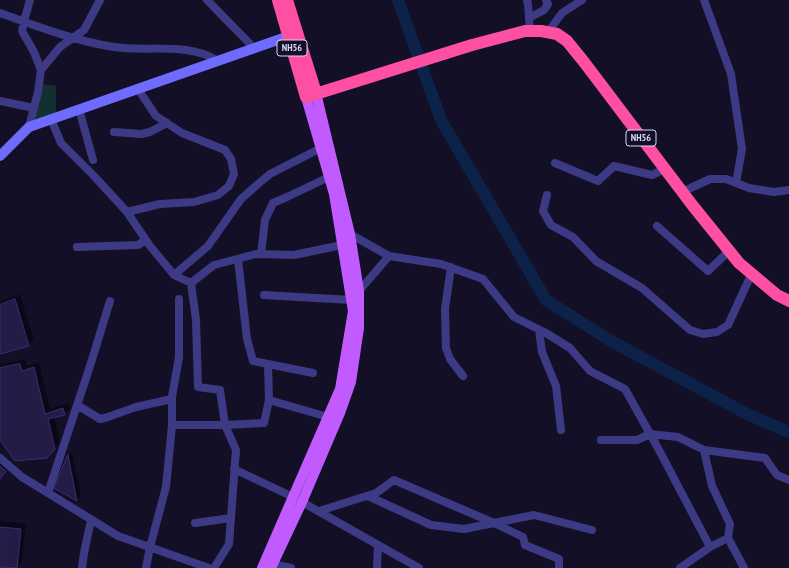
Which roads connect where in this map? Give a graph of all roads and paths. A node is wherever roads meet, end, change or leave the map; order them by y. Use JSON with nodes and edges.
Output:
{"nodes":[{"id":1,"x":30,"y":0,"type":"edge"},
{"id":2,"x":100,"y":0,"type":"edge"},
{"id":3,"x":207,"y":0,"type":"edge"},
{"id":4,"x":278,"y":0,"type":"edge"},
{"id":5,"x":288,"y":0,"type":"edge"},
{"id":6,"x":527,"y":0,"type":"edge"},
{"id":7,"x":546,"y":0,"type":"edge"},
{"id":8,"x":580,"y":0,"type":"edge"},
{"id":9,"x":704,"y":0,"type":"edge"},
{"id":10,"x":0,"y":12,"type":"edge"},
{"id":11,"x":529,"y":18,"type":"junction"},
{"id":12,"x":24,"y":21,"type":"junction"},
{"id":13,"x":530,"y":31,"type":"junction"},
{"id":14,"x":548,"y":32,"type":"junction"},
{"id":15,"x":289,"y":36,"type":"junction"},
{"id":16,"x":73,"y":38,"type":"junction"},
{"id":17,"x":254,"y":48,"type":"junction"},
{"id":18,"x":218,"y":61,"type":"junction"},
{"id":19,"x":41,"y":70,"type":"junction"},
{"id":20,"x":138,"y":89,"type":"junction"},
{"id":21,"x":311,"y":95,"type":"junction"},
{"id":22,"x":0,"y":101,"type":"edge"},
{"id":23,"x":34,"y":108,"type":"junction"},
{"id":24,"x":79,"y":109,"type":"junction"},
{"id":25,"x":51,"y":119,"type":"junction"},
{"id":26,"x":167,"y":123,"type":"junction"},
{"id":27,"x":29,"y":127,"type":"junction"},
{"id":28,"x":114,"y":132,"type":"dead end"},
{"id":29,"x":319,"y":143,"type":"junction"},
{"id":30,"x":0,"y":156,"type":"edge"},
{"id":31,"x":93,"y":160,"type":"dead end"},
{"id":32,"x":555,"y":163,"type":"dead end"},
{"id":33,"x":665,"y":169,"type":"junction"},
{"id":34,"x":329,"y":176,"type":"junction"},
{"id":35,"x":736,"y":183,"type":"junction"},
{"id":36,"x":789,"y":190,"type":"edge"},
{"id":37,"x":682,"y":192,"type":"junction"},
{"id":38,"x":547,"y":195,"type":"dead end"},
{"id":39,"x":127,"y":212,"type":"junction"},
{"id":40,"x":657,"y":226,"type":"dead end"},
{"id":41,"x":350,"y":234,"type":"junction"},
{"id":42,"x":146,"y":240,"type":"junction"},
{"id":43,"x":342,"y":245,"type":"junction"},
{"id":44,"x":77,"y":247,"type":"dead end"},
{"id":45,"x":730,"y":251,"type":"junction"},
{"id":46,"x":261,"y":254,"type":"junction"},
{"id":47,"x":389,"y":256,"type":"junction"},
{"id":48,"x":238,"y":258,"type":"junction"},
{"id":49,"x":451,"y":267,"type":"junction"},
{"id":50,"x":752,"y":273,"type":"junction"},
{"id":51,"x":174,"y":275,"type":"junction"},
{"id":52,"x":190,"y":283,"type":"junction"},
{"id":53,"x":359,"y":291,"type":"junction"},
{"id":54,"x":264,"y":294,"type":"dead end"},
{"id":55,"x":179,"y":299,"type":"dead end"},
{"id":56,"x":351,"y":300,"type":"junction"},
{"id":57,"x":110,"y":301,"type":"dead end"},
{"id":58,"x":789,"y":301,"type":"edge"},
{"id":59,"x":539,"y":330,"type":"junction"},
{"id":60,"x":268,"y":364,"type":"junction"},
{"id":61,"x":313,"y":373,"type":"dead end"},
{"id":62,"x":463,"y":376,"type":"dead end"},
{"id":63,"x":172,"y":399,"type":"junction"},
{"id":64,"x":269,"y":400,"type":"junction"},
{"id":65,"x":77,"y":405,"type":"junction"},
{"id":66,"x":328,"y":417,"type":"junction"},
{"id":67,"x":172,"y":425,"type":"junction"},
{"id":68,"x":224,"y":425,"type":"junction"},
{"id":69,"x":561,"y":430,"type":"dead end"},
{"id":70,"x":650,"y":434,"type":"junction"},
{"id":71,"x":601,"y":440,"type":"dead end"},
{"id":72,"x":704,"y":450,"type":"junction"},
{"id":73,"x":0,"y":458,"type":"edge"},
{"id":74,"x":234,"y":468,"type":"junction"},
{"id":75,"x":789,"y":480,"type":"edge"},
{"id":76,"x":48,"y":493,"type":"junction"},
{"id":77,"x":368,"y":496,"type":"junction"},
{"id":78,"x":297,"y":499,"type":"junction"},
{"id":79,"x":319,"y":512,"type":"junction"},
{"id":80,"x":231,"y":518,"type":"junction"},
{"id":81,"x":91,"y":520,"type":"junction"},
{"id":82,"x":195,"y":523,"type":"dead end"},
{"id":83,"x":494,"y":523,"type":"junction"},
{"id":84,"x":592,"y":530,"type":"dead end"},
{"id":85,"x":728,"y":538,"type":"junction"},
{"id":86,"x":378,"y":545,"type":"junction"},
{"id":87,"x":150,"y":547,"type":"junction"},
{"id":88,"x":710,"y":547,"type":"junction"},
{"id":89,"x":272,"y":566,"type":"edge"},
{"id":90,"x":82,"y":568,"type":"edge"},
{"id":91,"x":146,"y":568,"type":"edge"},
{"id":92,"x":210,"y":568,"type":"edge"},
{"id":93,"x":214,"y":568,"type":"edge"},
{"id":94,"x":262,"y":568,"type":"edge"},
{"id":95,"x":291,"y":568,"type":"edge"},
{"id":96,"x":377,"y":568,"type":"edge"},
{"id":97,"x":419,"y":568,"type":"edge"},
{"id":98,"x":559,"y":568,"type":"edge"},
{"id":99,"x":680,"y":568,"type":"edge"},
{"id":100,"x":744,"y":568,"type":"edge"}],
"edges":[{"from":1,"to":12,"type":"street"},
{"from":2,"to":16,"type":"street"},
{"from":3,"to":17,"type":"street"},
{"from":4,"to":15,"type":"highway","number":"NH56"},
{"from":5,"to":21,"type":"highway","number":"NH56"},
{"from":6,"to":11,"type":"street"},
{"from":7,"to":11,"type":"street"},
{"from":8,"to":14,"type":"street"},
{"from":9,"to":35,"type":"street"},
{"from":10,"to":12,"type":"street"},
{"from":11,"to":13,"type":"street"},
{"from":12,"to":16,"type":"street"},
{"from":12,"to":19,"type":"street"},
{"from":13,"to":14,"type":"highway","number":"NH56"},
{"from":13,"to":21,"type":"highway","number":"NH56"},
{"from":14,"to":33,"type":"highway","number":"NH56"},
{"from":15,"to":17,"type":"street"},
{"from":15,"to":21,"type":"highway","number":"NH56"},
{"from":16,"to":18,"type":"street"},
{"from":16,"to":19,"type":"street"},
{"from":17,"to":18,"type":"street"},
{"from":18,"to":20,"type":"street"},
{"from":19,"to":23,"type":"street"},
{"from":20,"to":24,"type":"street"},
{"from":20,"to":26,"type":"street"},
{"from":21,"to":29,"type":"main road"},
{"from":21,"to":41,"type":"main road","number":"NH56"},
{"from":22,"to":23,"type":"street"},
{"from":23,"to":27,"type":"street"},
{"from":24,"to":25,"type":"street"},
{"from":24,"to":31,"type":"street"},
{"from":25,"to":27,"type":"street"},
{"from":25,"to":39,"type":"street"},
{"from":26,"to":28,"type":"street"},
{"from":26,"to":39,"type":"street"},
{"from":27,"to":30,"type":"street"},
{"from":29,"to":34,"type":"main road"},
{"from":29,"to":51,"type":"street"},
{"from":32,"to":33,"type":"street"},
{"from":33,"to":37,"type":"highway","number":"NH56"},
{"from":34,"to":43,"type":"main road"},
{"from":34,"to":46,"type":"street"},
{"from":35,"to":36,"type":"street"},
{"from":35,"to":37,"type":"street"},
{"from":37,"to":45,"type":"highway","number":"NH56"},
{"from":38,"to":50,"type":"street"},
{"from":39,"to":42,"type":"street"},
{"from":40,"to":45,"type":"street"},
{"from":41,"to":47,"type":"street"},
{"from":41,"to":53,"type":"main road","number":"NH56"},
{"from":42,"to":44,"type":"street"},
{"from":42,"to":51,"type":"street"},
{"from":43,"to":46,"type":"street"},
{"from":43,"to":56,"type":"main road"},
{"from":45,"to":50,"type":"highway","number":"NH56"},
{"from":46,"to":48,"type":"street"},
{"from":47,"to":49,"type":"street"},
{"from":47,"to":53,"type":"street"},
{"from":48,"to":52,"type":"street"},
{"from":48,"to":60,"type":"street"},
{"from":49,"to":59,"type":"street"},
{"from":49,"to":62,"type":"street"},
{"from":50,"to":58,"type":"highway","number":"NH56"},
{"from":51,"to":52,"type":"street"},
{"from":52,"to":68,"type":"street"},
{"from":53,"to":78,"type":"main road"},
{"from":54,"to":56,"type":"street"},
{"from":55,"to":63,"type":"street"},
{"from":56,"to":66,"type":"main road"},
{"from":57,"to":65,"type":"street"},
{"from":59,"to":69,"type":"street"},
{"from":59,"to":70,"type":"street"},
{"from":60,"to":61,"type":"street"},
{"from":60,"to":64,"type":"street"},
{"from":63,"to":65,"type":"street"},
{"from":63,"to":67,"type":"street"},
{"from":64,"to":66,"type":"street"},
{"from":64,"to":68,"type":"street"},
{"from":65,"to":76,"type":"street"},
{"from":66,"to":78,"type":"main road"},
{"from":67,"to":68,"type":"street"},
{"from":67,"to":87,"type":"street"},
{"from":68,"to":74,"type":"street"},
{"from":70,"to":71,"type":"street"},
{"from":70,"to":72,"type":"street"},
{"from":70,"to":88,"type":"street"},
{"from":72,"to":75,"type":"street"},
{"from":72,"to":85,"type":"street"},
{"from":73,"to":76,"type":"street"},
{"from":74,"to":78,"type":"street"},
{"from":74,"to":80,"type":"street"},
{"from":76,"to":81,"type":"street"},
{"from":77,"to":79,"type":"street"},
{"from":77,"to":83,"type":"street"},
{"from":77,"to":83,"type":"street"},
{"from":78,"to":79,"type":"street"},
{"from":78,"to":89,"type":"main road"},
{"from":78,"to":94,"type":"main road"},
{"from":79,"to":86,"type":"street"},
{"from":80,"to":82,"type":"street"},
{"from":80,"to":93,"type":"street"},
{"from":81,"to":87,"type":"street"},
{"from":81,"to":90,"type":"street"},
{"from":83,"to":84,"type":"street"},
{"from":83,"to":98,"type":"street"},
{"from":85,"to":88,"type":"street"},
{"from":85,"to":100,"type":"street"},
{"from":86,"to":96,"type":"street"},
{"from":86,"to":97,"type":"street"},
{"from":87,"to":91,"type":"street"},
{"from":87,"to":92,"type":"street"},
{"from":88,"to":99,"type":"street"},
{"from":89,"to":95,"type":"street"}]}
